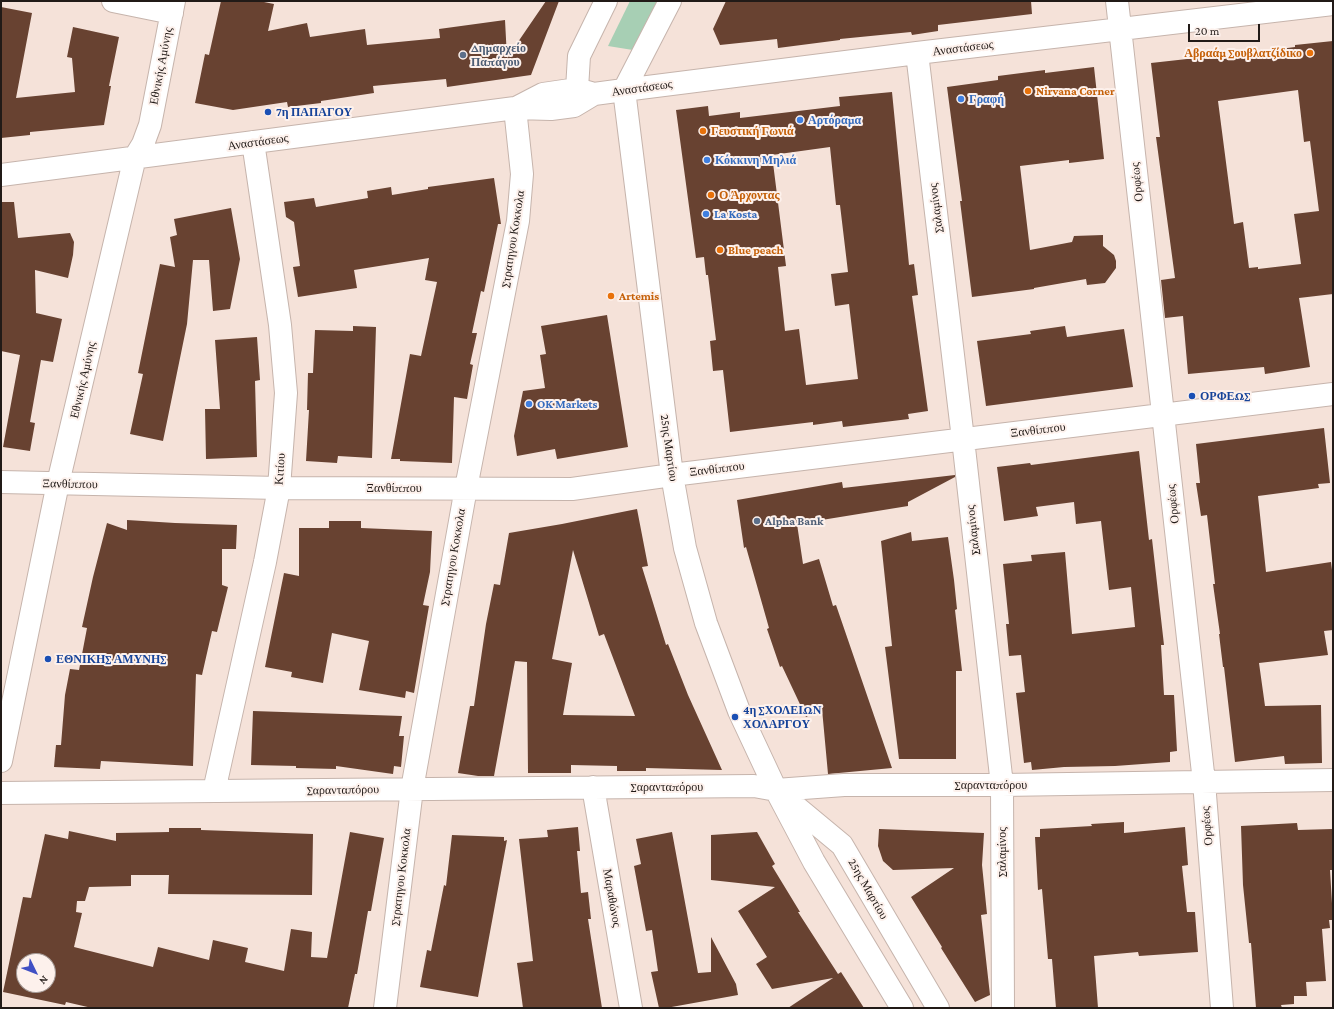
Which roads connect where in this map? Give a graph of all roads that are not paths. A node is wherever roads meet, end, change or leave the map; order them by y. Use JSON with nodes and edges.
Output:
{"nodes":[{"id":1,"x":113,"y":1,"type":"edge"},
{"id":2,"x":606,"y":1,"type":"edge"},
{"id":3,"x":670,"y":1,"type":"edge"},
{"id":4,"x":1117,"y":1,"type":"edge"},
{"id":5,"x":1333,"y":4,"type":"edge"},
{"id":6,"x":173,"y":7,"type":"edge"},
{"id":7,"x":1120,"y":29,"type":"junction"},
{"id":8,"x":917,"y":53,"type":"junction"},
{"id":9,"x":624,"y":90,"type":"junction"},
{"id":10,"x":585,"y":91,"type":"junction"},
{"id":11,"x":515,"y":108,"type":"junction"},
{"id":12,"x":253,"y":142,"type":"junction"},
{"id":13,"x":135,"y":158,"type":"junction"},
{"id":14,"x":1,"y":175,"type":"edge"},
{"id":15,"x":1333,"y":394,"type":"edge"},
{"id":16,"x":1163,"y":415,"type":"junction"},
{"id":17,"x":963,"y":439,"type":"junction"},
{"id":18,"x":672,"y":475,"type":"junction"},
{"id":19,"x":1,"y":482,"type":"edge"},
{"id":20,"x":58,"y":483,"type":"junction"},
{"id":21,"x":279,"y":488,"type":"junction"},
{"id":22,"x":466,"y":488,"type":"junction"},
{"id":23,"x":1,"y":761,"type":"edge"},
{"id":24,"x":1333,"y":780,"type":"edge"},
{"id":25,"x":1204,"y":782,"type":"junction"},
{"id":26,"x":1002,"y":785,"type":"junction"},
{"id":27,"x":593,"y":787,"type":"junction"},
{"id":28,"x":412,"y":789,"type":"junction"},
{"id":29,"x":776,"y":790,"type":"junction"},
{"id":30,"x":214,"y":791,"type":"junction"},
{"id":31,"x":1,"y":793,"type":"edge"},
{"id":32,"x":385,"y":1008,"type":"edge"},
{"id":33,"x":631,"y":1008,"type":"edge"},
{"id":34,"x":902,"y":1008,"type":"edge"},
{"id":35,"x":938,"y":1008,"type":"edge"},
{"id":36,"x":1003,"y":1008,"type":"edge"},
{"id":37,"x":1222,"y":1008,"type":"edge"}],
"edges":[{"from":1,"to":6,"type":"street"},
{"from":2,"to":10,"type":"street"},
{"from":3,"to":9,"type":"street"},
{"from":4,"to":7,"type":"street","name":"Ορφέως"},
{"from":5,"to":7,"type":"street","name":"Αναστάσεως"},
{"from":6,"to":13,"type":"street","name":"Εθνικής Αμύνης"},
{"from":7,"to":8,"type":"street","name":"Αναστάσεως"},
{"from":7,"to":16,"type":"street","name":"Ορφέως"},
{"from":8,"to":9,"type":"street","name":"Αναστάσεως"},
{"from":8,"to":17,"type":"street","name":"Σαλαμίνος"},
{"from":9,"to":10,"type":"street","name":"Αναστάσεως"},
{"from":9,"to":18,"type":"street","name":"25ης Μαρτίου"},
{"from":10,"to":11,"type":"street","name":"Αναστάσεως"},
{"from":11,"to":12,"type":"street","name":"Αναστάσεως"},
{"from":11,"to":22,"type":"street","name":"Στρατηγου Κοκκολα"},
{"from":12,"to":13,"type":"street","name":"Αναστάσεως"},
{"from":12,"to":21,"type":"street","name":"Κιτίου"},
{"from":13,"to":14,"type":"street","name":"Αναστάσεως"},
{"from":13,"to":20,"type":"street","name":"Εθνικής Αμύνης"},
{"from":15,"to":16,"type":"street","name":"Ξανθίππου"},
{"from":16,"to":17,"type":"street","name":"Ξανθίππου"},
{"from":16,"to":25,"type":"street","name":"Ορφέως"},
{"from":17,"to":18,"type":"street","name":"Ξανθίππου"},
{"from":17,"to":26,"type":"street","name":"Σαλαμίνος"},
{"from":18,"to":22,"type":"street","name":"Ξανθίππου"},
{"from":18,"to":29,"type":"street","name":"25ης Μαρτίου"},
{"from":19,"to":20,"type":"street","name":"Ξανθίππου"},
{"from":20,"to":21,"type":"street","name":"Ξανθίππου"},
{"from":20,"to":23,"type":"street","name":"Εθνικής Αμύνης"},
{"from":21,"to":22,"type":"street","name":"Ξανθίππου"},
{"from":21,"to":30,"type":"street","name":"Κιτίου"},
{"from":22,"to":28,"type":"street","name":"Στρατηγου Κοκκολα"},
{"from":24,"to":25,"type":"street","name":"Σαρανταπόρου"},
{"from":25,"to":26,"type":"street","name":"Σαρανταπόρου"},
{"from":25,"to":37,"type":"street","name":"Ορφέως"},
{"from":26,"to":29,"type":"street","name":"Σαρανταπόρου"},
{"from":26,"to":36,"type":"street","name":"Σαλαμίνος"},
{"from":27,"to":28,"type":"street","name":"Σαρανταπόρου"},
{"from":27,"to":29,"type":"street","name":"Σαρανταπόρου"},
{"from":27,"to":33,"type":"street","name":"Μαραθώνος"},
{"from":28,"to":30,"type":"street","name":"Σαρανταπόρου"},
{"from":28,"to":32,"type":"street","name":"Στρατηγου Κοκκολα"},
{"from":29,"to":34,"type":"street","name":"25ης Μαρτίου"},
{"from":29,"to":35,"type":"street","name":"25ης Μαρτίου"},
{"from":30,"to":31,"type":"street","name":"Σαρανταπόρου"}]}
